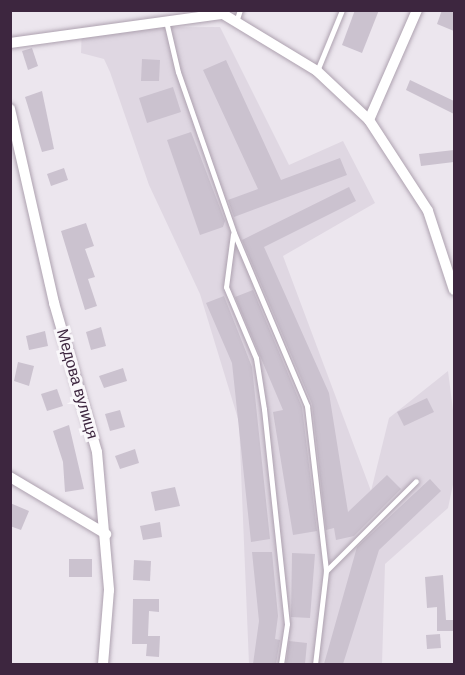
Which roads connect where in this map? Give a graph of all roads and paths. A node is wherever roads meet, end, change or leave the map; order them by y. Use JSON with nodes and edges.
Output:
{"nodes":[{"id":1,"x":240,"y":10,"type":"edge"},
{"id":2,"x":342,"y":10,"type":"edge"},
{"id":3,"x":417,"y":10,"type":"edge"},
{"id":4,"x":166,"y":20,"type":"junction"},
{"id":5,"x":236,"y":22,"type":"junction"},
{"id":6,"x":10,"y":43,"type":"edge"},
{"id":7,"x":317,"y":71,"type":"junction"},
{"id":8,"x":10,"y":109,"type":"edge"},
{"id":9,"x":369,"y":120,"type":"junction"},
{"id":10,"x":234,"y":233,"type":"junction"},
{"id":11,"x":454,"y":290,"type":"edge"},
{"id":12,"x":10,"y":477,"type":"edge"},
{"id":13,"x":416,"y":481,"type":"dead end"},
{"id":14,"x":106,"y":534,"type":"junction"},
{"id":15,"x":326,"y":572,"type":"junction"},
{"id":16,"x":103,"y":664,"type":"edge"},
{"id":17,"x":281,"y":664,"type":"edge"},
{"id":18,"x":315,"y":664,"type":"edge"}],
"edges":[{"from":1,"to":5,"type":"lane"},
{"from":2,"to":7,"type":"lane"},
{"from":3,"to":9,"type":"street"},
{"from":4,"to":5,"type":"street"},
{"from":4,"to":6,"type":"street"},
{"from":4,"to":10,"type":"lane"},
{"from":5,"to":7,"type":"street"},
{"from":7,"to":9,"type":"street"},
{"from":8,"to":14,"type":"street","name":"Медова вулиця"},
{"from":9,"to":11,"type":"street"},
{"from":10,"to":15,"type":"lane"},
{"from":10,"to":17,"type":"lane"},
{"from":12,"to":14,"type":"street"},
{"from":13,"to":15,"type":"lane"},
{"from":14,"to":16,"type":"street","name":"Медова вулиця"},
{"from":15,"to":18,"type":"lane"}]}
